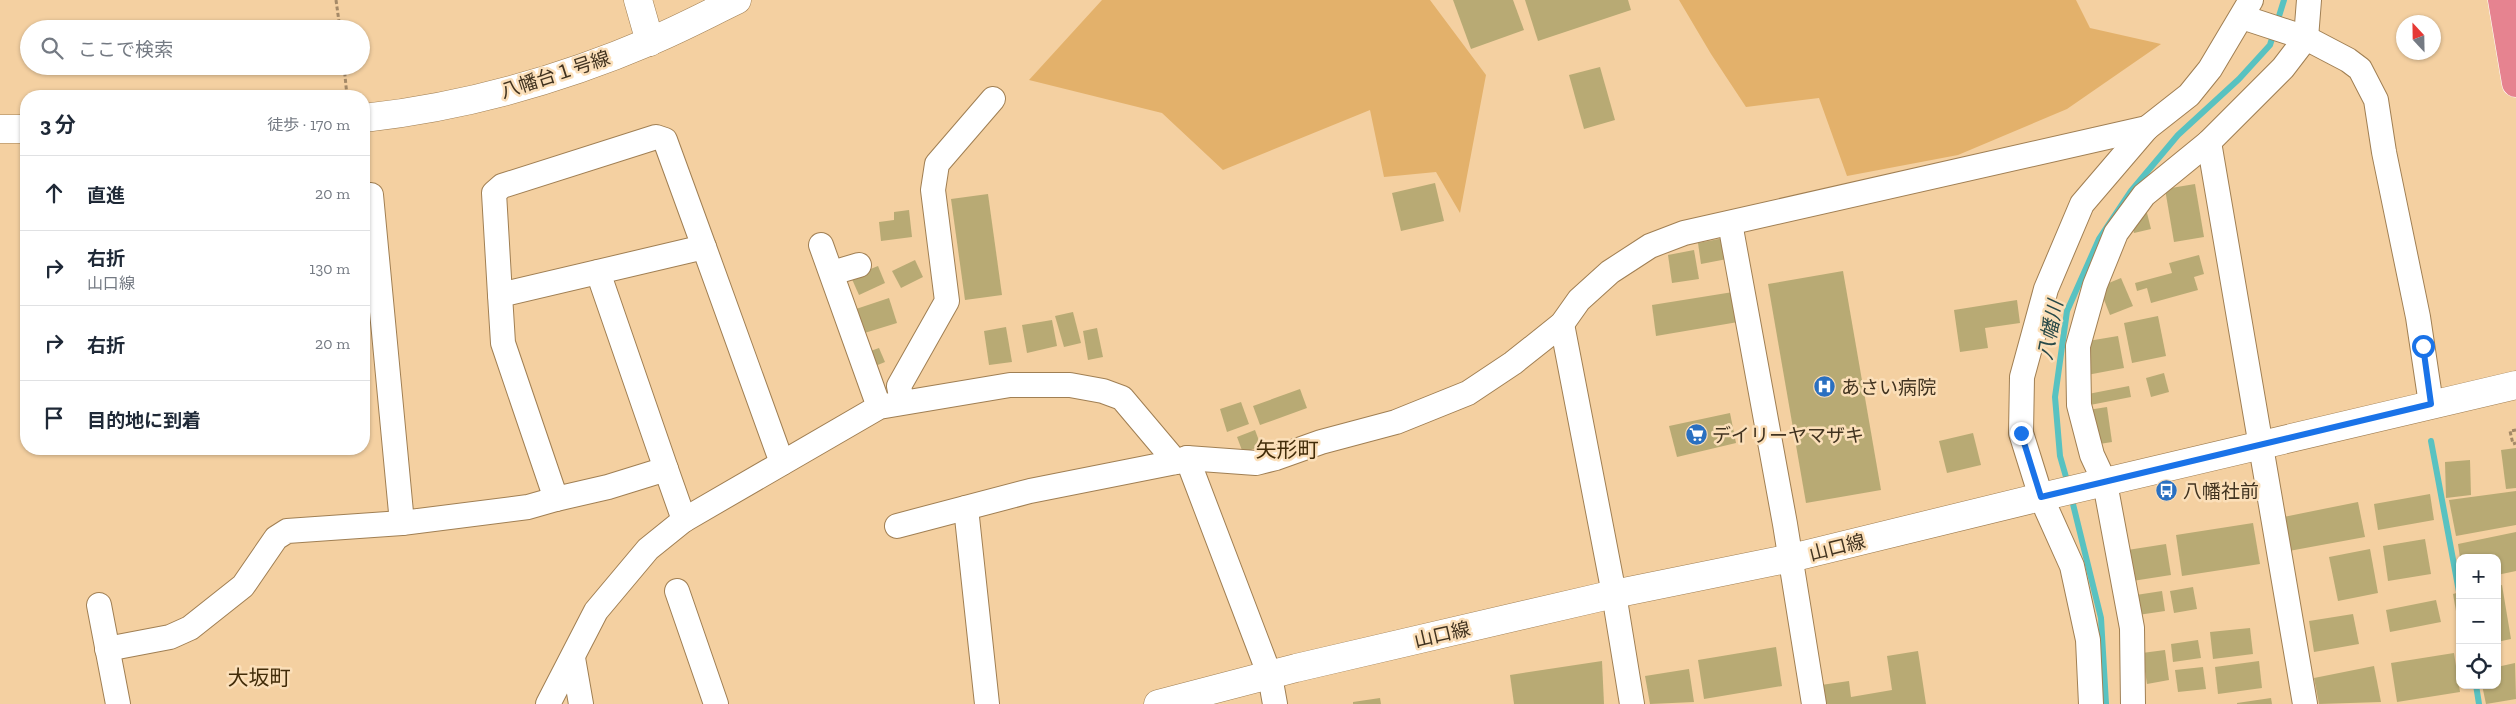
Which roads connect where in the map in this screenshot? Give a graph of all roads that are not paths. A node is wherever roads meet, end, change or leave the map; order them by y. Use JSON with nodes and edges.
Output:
{"nodes":[{"id":1,"x":638,"y":0,"type":"edge"},
{"id":2,"x":737,"y":0,"type":"edge"},
{"id":3,"x":2309,"y":0,"type":"edge"},
{"id":4,"x":2507,"y":2,"type":"edge"},
{"id":5,"x":2251,"y":13,"type":"edge"},
{"id":6,"x":2297,"y":35,"type":"junction"},
{"id":7,"x":650,"y":42,"type":"junction"},
{"id":8,"x":2516,"y":82,"type":"edge"},
{"id":9,"x":993,"y":99,"type":"dead end"},
{"id":10,"x":370,"y":117,"type":"edge"},
{"id":11,"x":2148,"y":128,"type":"junction"},
{"id":12,"x":0,"y":129,"type":"edge"},
{"id":13,"x":20,"y":129,"type":"edge"},
{"id":14,"x":2209,"y":142,"type":"junction"},
{"id":15,"x":371,"y":195,"type":"dead end"},
{"id":16,"x":1730,"y":223,"type":"junction"},
{"id":17,"x":821,"y":245,"type":"dead end"},
{"id":18,"x":704,"y":247,"type":"junction"},
{"id":19,"x":859,"y":265,"type":"dead end"},
{"id":20,"x":598,"y":272,"type":"junction"},
{"id":21,"x":832,"y":273,"type":"junction"},
{"id":22,"x":500,"y":295,"type":"junction"},
{"id":23,"x":1562,"y":324,"type":"junction"},
{"id":24,"x":2516,"y":385,"type":"edge"},
{"id":25,"x":902,"y":402,"type":"junction"},
{"id":26,"x":2431,"y":404,"type":"junction"},
{"id":27,"x":878,"y":407,"type":"junction"},
{"id":28,"x":2260,"y":444,"type":"junction"},
{"id":29,"x":1182,"y":460,"type":"junction"},
{"id":30,"x":782,"y":463,"type":"junction"},
{"id":31,"x":666,"y":469,"type":"junction"},
{"id":32,"x":2097,"y":484,"type":"junction"},
{"id":33,"x":2046,"y":496,"type":"junction"},
{"id":34,"x":556,"y":499,"type":"junction"},
{"id":35,"x":966,"y":508,"type":"junction"},
{"id":36,"x":684,"y":520,"type":"junction"},
{"id":37,"x":402,"y":523,"type":"junction"},
{"id":38,"x":897,"y":526,"type":"dead end"},
{"id":39,"x":1791,"y":558,"type":"junction"},
{"id":40,"x":677,"y":592,"type":"dead end"},
{"id":41,"x":1614,"y":594,"type":"junction"},
{"id":42,"x":99,"y":605,"type":"dead end"},
{"id":43,"x":107,"y":649,"type":"junction"},
{"id":44,"x":573,"y":658,"type":"junction"},
{"id":45,"x":1270,"y":676,"type":"junction"},
{"id":46,"x":118,"y":704,"type":"edge"},
{"id":47,"x":548,"y":704,"type":"edge"},
{"id":48,"x":581,"y":704,"type":"edge"},
{"id":49,"x":716,"y":704,"type":"edge"},
{"id":50,"x":987,"y":704,"type":"edge"},
{"id":51,"x":1158,"y":704,"type":"edge"},
{"id":52,"x":1275,"y":704,"type":"edge"},
{"id":53,"x":1632,"y":704,"type":"edge"},
{"id":54,"x":1814,"y":704,"type":"edge"},
{"id":55,"x":2091,"y":704,"type":"edge"},
{"id":56,"x":2132,"y":704,"type":"edge"},
{"id":57,"x":2305,"y":704,"type":"edge"}],
"edges":[{"from":1,"to":7,"type":"street"},
{"from":2,"to":7,"type":"street","name":"八幡台１号線"},
{"from":3,"to":6,"type":"street"},
{"from":4,"to":8,"type":"highway"},
{"from":5,"to":6,"type":"street"},
{"from":5,"to":11,"type":"street"},
{"from":6,"to":14,"type":"street"},
{"from":6,"to":26,"type":"street"},
{"from":7,"to":10,"type":"street","name":"八幡台１号線"},
{"from":9,"to":25,"type":"street"},
{"from":11,"to":16,"type":"street"},
{"from":11,"to":33,"type":"street"},
{"from":12,"to":13,"type":"street"},
{"from":14,"to":28,"type":"street"},
{"from":14,"to":32,"type":"street"},
{"from":15,"to":37,"type":"street"},
{"from":16,"to":23,"type":"street"},
{"from":16,"to":39,"type":"street"},
{"from":17,"to":21,"type":"street"},
{"from":18,"to":20,"type":"street"},
{"from":18,"to":22,"type":"street"},
{"from":18,"to":30,"type":"street"},
{"from":19,"to":21,"type":"street"},
{"from":20,"to":22,"type":"street"},
{"from":20,"to":31,"type":"street"},
{"from":21,"to":27,"type":"street"},
{"from":22,"to":34,"type":"street"},
{"from":23,"to":29,"type":"street"},
{"from":23,"to":41,"type":"street"},
{"from":24,"to":26,"type":"street","name":"山口線"},
{"from":25,"to":27,"type":"street"},
{"from":25,"to":29,"type":"street"},
{"from":26,"to":28,"type":"street","name":"山口線"},
{"from":27,"to":30,"type":"street"},
{"from":28,"to":32,"type":"street","name":"山口線"},
{"from":28,"to":57,"type":"street"},
{"from":29,"to":35,"type":"street"},
{"from":29,"to":45,"type":"street"},
{"from":30,"to":36,"type":"street"},
{"from":31,"to":34,"type":"street"},
{"from":31,"to":36,"type":"street"},
{"from":32,"to":33,"type":"street","name":"山口線"},
{"from":32,"to":56,"type":"street"},
{"from":33,"to":39,"type":"street","name":"山口線"},
{"from":33,"to":55,"type":"street"},
{"from":34,"to":37,"type":"street"},
{"from":35,"to":38,"type":"street"},
{"from":35,"to":50,"type":"street"},
{"from":36,"to":44,"type":"street"},
{"from":37,"to":43,"type":"street"},
{"from":39,"to":41,"type":"street","name":"山口線"},
{"from":39,"to":54,"type":"street"},
{"from":40,"to":49,"type":"street"},
{"from":41,"to":45,"type":"street","name":"山口線"},
{"from":41,"to":53,"type":"street"},
{"from":42,"to":43,"type":"street"},
{"from":43,"to":46,"type":"street"},
{"from":44,"to":47,"type":"street"},
{"from":44,"to":48,"type":"street"},
{"from":45,"to":51,"type":"street","name":"山口線"},
{"from":45,"to":52,"type":"street"}]}
